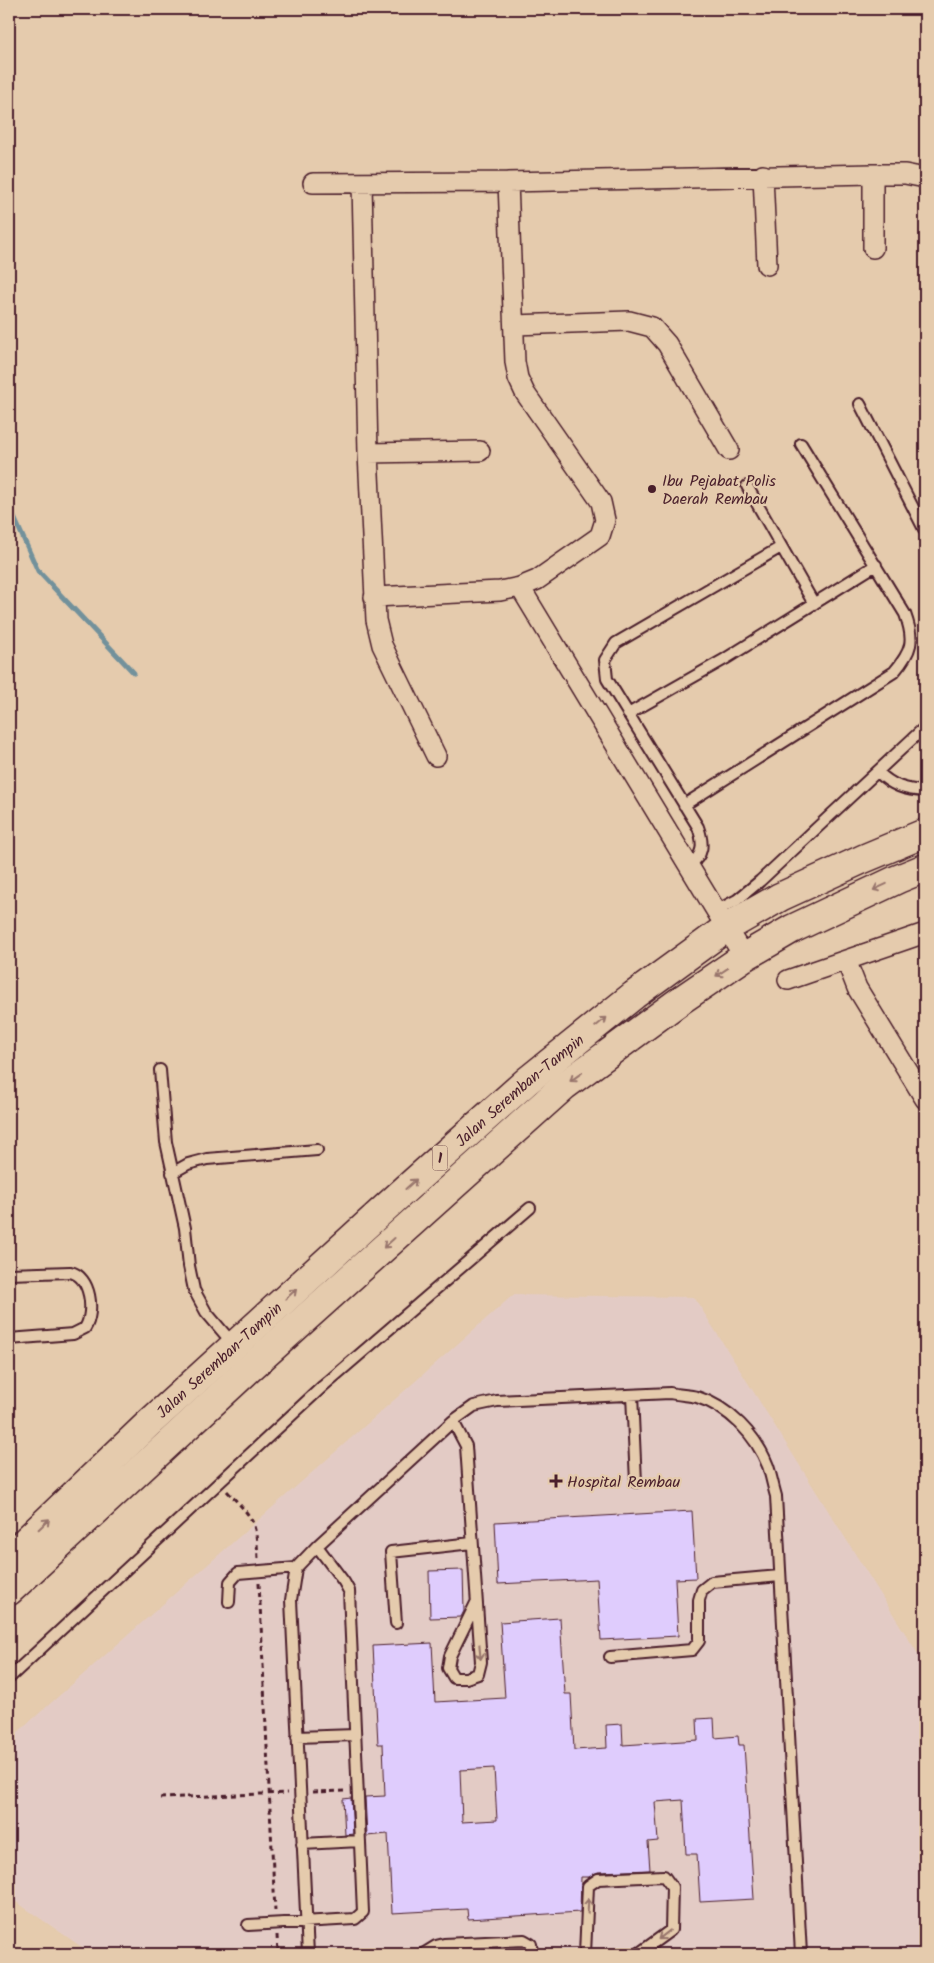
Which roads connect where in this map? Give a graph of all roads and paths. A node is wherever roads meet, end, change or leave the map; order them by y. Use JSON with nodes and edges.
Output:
{"nodes":[{"id":1,"x":873,"y":174,"type":"junction"},
{"id":2,"x":764,"y":175,"type":"junction"},
{"id":3,"x":925,"y":178,"type":"edge"},
{"id":4,"x":508,"y":182,"type":"junction"},
{"id":5,"x":314,"y":183,"type":"dead end"},
{"id":6,"x":362,"y":183,"type":"junction"},
{"id":7,"x":873,"y":248,"type":"dead end"},
{"id":8,"x":767,"y":265,"type":"dead end"},
{"id":9,"x":514,"y":325,"type":"junction"},
{"id":10,"x":860,"y":404,"type":"dead end"},
{"id":11,"x":801,"y":444,"type":"dead end"},
{"id":12,"x":480,"y":450,"type":"dead end"},
{"id":13,"x":729,"y":450,"type":"dead end"},
{"id":14,"x":368,"y":453,"type":"junction"},
{"id":15,"x":747,"y":486,"type":"dead end"},
{"id":16,"x":925,"y":530,"type":"edge"},
{"id":17,"x":781,"y":547,"type":"junction"},
{"id":18,"x":876,"y":565,"type":"junction"},
{"id":19,"x":520,"y":587,"type":"junction"},
{"id":20,"x":374,"y":597,"type":"junction"},
{"id":21,"x":814,"y":604,"type":"junction"},
{"id":22,"x":628,"y":714,"type":"junction"},
{"id":23,"x":925,"y":728,"type":"edge"},
{"id":24,"x":436,"y":756,"type":"dead end"},
{"id":25,"x":878,"y":772,"type":"junction"},
{"id":26,"x":925,"y":791,"type":"edge"},
{"id":27,"x":684,"y":805,"type":"junction"},
{"id":28,"x":925,"y":833,"type":"edge"},
{"id":29,"x":688,"y":866,"type":"junction"},
{"id":30,"x":925,"y":868,"type":"edge"},
{"id":31,"x":721,"y":920,"type":"junction"},
{"id":32,"x":925,"y":933,"type":"edge"},
{"id":33,"x":744,"y":957,"type":"junction"},
{"id":34,"x":846,"y":960,"type":"junction"},
{"id":35,"x":788,"y":980,"type":"dead end"},
{"id":36,"x":160,"y":1070,"type":"dead end"},
{"id":37,"x":919,"y":1078,"type":"edge"},
{"id":38,"x":925,"y":1099,"type":"edge"},
{"id":39,"x":317,"y":1150,"type":"dead end"},
{"id":40,"x":172,"y":1173,"type":"junction"},
{"id":41,"x":530,"y":1208,"type":"dead end"},
{"id":42,"x":9,"y":1274,"type":"edge"},
{"id":43,"x":9,"y":1339,"type":"edge"},
{"id":44,"x":234,"y":1345,"type":"junction"},
{"id":45,"x":632,"y":1395,"type":"junction"},
{"id":46,"x":453,"y":1422,"type":"junction"},
{"id":47,"x":219,"y":1482,"type":"junction"},
{"id":48,"x":636,"y":1482,"type":"dead end"},
{"id":49,"x":472,"y":1544,"type":"junction"},
{"id":50,"x":317,"y":1546,"type":"junction"},
{"id":51,"x":9,"y":1557,"type":"edge"},
{"id":52,"x":296,"y":1568,"type":"junction"},
{"id":53,"x":259,"y":1571,"type":"junction"},
{"id":54,"x":780,"y":1576,"type":"junction"},
{"id":55,"x":9,"y":1591,"type":"edge"},
{"id":56,"x":229,"y":1602,"type":"dead end"},
{"id":57,"x":476,"y":1603,"type":"junction"},
{"id":58,"x":396,"y":1622,"type":"dead end"},
{"id":59,"x":610,"y":1657,"type":"dead end"},
{"id":60,"x":9,"y":1678,"type":"edge"},
{"id":61,"x":355,"y":1735,"type":"junction"},
{"id":62,"x":297,"y":1737,"type":"junction"},
{"id":63,"x":358,"y":1790,"type":"junction"},
{"id":64,"x":300,"y":1792,"type":"junction"},
{"id":65,"x":268,"y":1793,"type":"junction"},
{"id":66,"x":160,"y":1798,"type":"dead end"},
{"id":67,"x":360,"y":1840,"type":"junction"},
{"id":68,"x":302,"y":1844,"type":"junction"},
{"id":69,"x":306,"y":1922,"type":"junction"},
{"id":70,"x":276,"y":1924,"type":"junction"},
{"id":71,"x":248,"y":1925,"type":"dead end"},
{"id":72,"x":278,"y":1954,"type":"edge"},
{"id":73,"x":308,"y":1954,"type":"edge"},
{"id":74,"x":423,"y":1954,"type":"edge"},
{"id":75,"x":532,"y":1954,"type":"edge"},
{"id":76,"x":585,"y":1954,"type":"edge"},
{"id":77,"x":638,"y":1954,"type":"edge"},
{"id":78,"x":801,"y":1954,"type":"edge"}],
"edges":[{"from":1,"to":2,"type":"street"},
{"from":1,"to":3,"type":"street"},
{"from":1,"to":7,"type":"street"},
{"from":2,"to":4,"type":"street"},
{"from":2,"to":8,"type":"street"},
{"from":4,"to":6,"type":"street"},
{"from":4,"to":9,"type":"street"},
{"from":5,"to":6,"type":"street"},
{"from":6,"to":14,"type":"street"},
{"from":9,"to":13,"type":"street"},
{"from":9,"to":19,"type":"street"},
{"from":10,"to":16,"type":"lane"},
{"from":11,"to":18,"type":"lane"},
{"from":12,"to":14,"type":"street"},
{"from":14,"to":20,"type":"street"},
{"from":15,"to":17,"type":"lane"},
{"from":17,"to":21,"type":"lane"},
{"from":17,"to":22,"type":"lane"},
{"from":18,"to":21,"type":"lane"},
{"from":18,"to":27,"type":"lane"},
{"from":19,"to":20,"type":"street"},
{"from":19,"to":29,"type":"street"},
{"from":20,"to":24,"type":"street"},
{"from":21,"to":22,"type":"lane"},
{"from":22,"to":27,"type":"lane"},
{"from":23,"to":25,"type":"lane"},
{"from":25,"to":26,"type":"lane"},
{"from":25,"to":31,"type":"lane"},
{"from":27,"to":29,"type":"lane"},
{"from":28,"to":31,"type":"highway","name":"Jalan Seremban-Tampin","number":"1"},
{"from":29,"to":31,"type":"street"},
{"from":30,"to":33,"type":"highway","name":"Jalan Seremban-Tampin","number":"1","one_way":true},
{"from":31,"to":33,"type":"street"},
{"from":44,"to":31,"type":"highway","name":"Jalan Seremban-Tampin","number":"1","one_way":true},
{"from":32,"to":34,"type":"street"},
{"from":33,"to":55,"type":"highway","name":"Jalan Seremban-Tampin","number":"1","one_way":true},
{"from":34,"to":35,"type":"street"},
{"from":34,"to":37,"type":"street"},
{"from":36,"to":40,"type":"lane"},
{"from":37,"to":38,"type":"street"},
{"from":39,"to":40,"type":"lane"},
{"from":40,"to":44,"type":"lane"},
{"from":41,"to":47,"type":"lane"},
{"from":42,"to":43,"type":"lane"},
{"from":51,"to":44,"type":"highway","name":"Jalan Seremban-Tampin","number":"1","one_way":true},
{"from":45,"to":46,"type":"lane"},
{"from":45,"to":48,"type":"lane"},
{"from":45,"to":54,"type":"lane"},
{"from":46,"to":49,"type":"lane"},
{"from":46,"to":50,"type":"lane"},
{"from":47,"to":53,"type":"path"},
{"from":47,"to":60,"type":"lane"},
{"from":49,"to":57,"type":"lane"},
{"from":49,"to":58,"type":"lane"},
{"from":50,"to":52,"type":"lane"},
{"from":50,"to":61,"type":"lane"},
{"from":52,"to":53,"type":"lane"},
{"from":52,"to":62,"type":"lane"},
{"from":53,"to":56,"type":"lane"},
{"from":53,"to":65,"type":"path"},
{"from":54,"to":59,"type":"lane"},
{"from":54,"to":78,"type":"lane"},
{"from":57,"to":57,"type":"lane","one_way":true},
{"from":61,"to":62,"type":"lane"},
{"from":61,"to":63,"type":"lane"},
{"from":62,"to":64,"type":"lane"},
{"from":63,"to":64,"type":"path"},
{"from":63,"to":67,"type":"lane"},
{"from":64,"to":65,"type":"path"},
{"from":64,"to":68,"type":"lane"},
{"from":65,"to":66,"type":"path"},
{"from":65,"to":70,"type":"path"},
{"from":67,"to":68,"type":"lane"},
{"from":67,"to":69,"type":"lane"},
{"from":68,"to":69,"type":"lane"},
{"from":69,"to":70,"type":"lane"},
{"from":69,"to":73,"type":"lane"},
{"from":70,"to":71,"type":"lane"},
{"from":70,"to":72,"type":"path"},
{"from":74,"to":75,"type":"lane"},
{"from":76,"to":77,"type":"lane","one_way":true}]}
